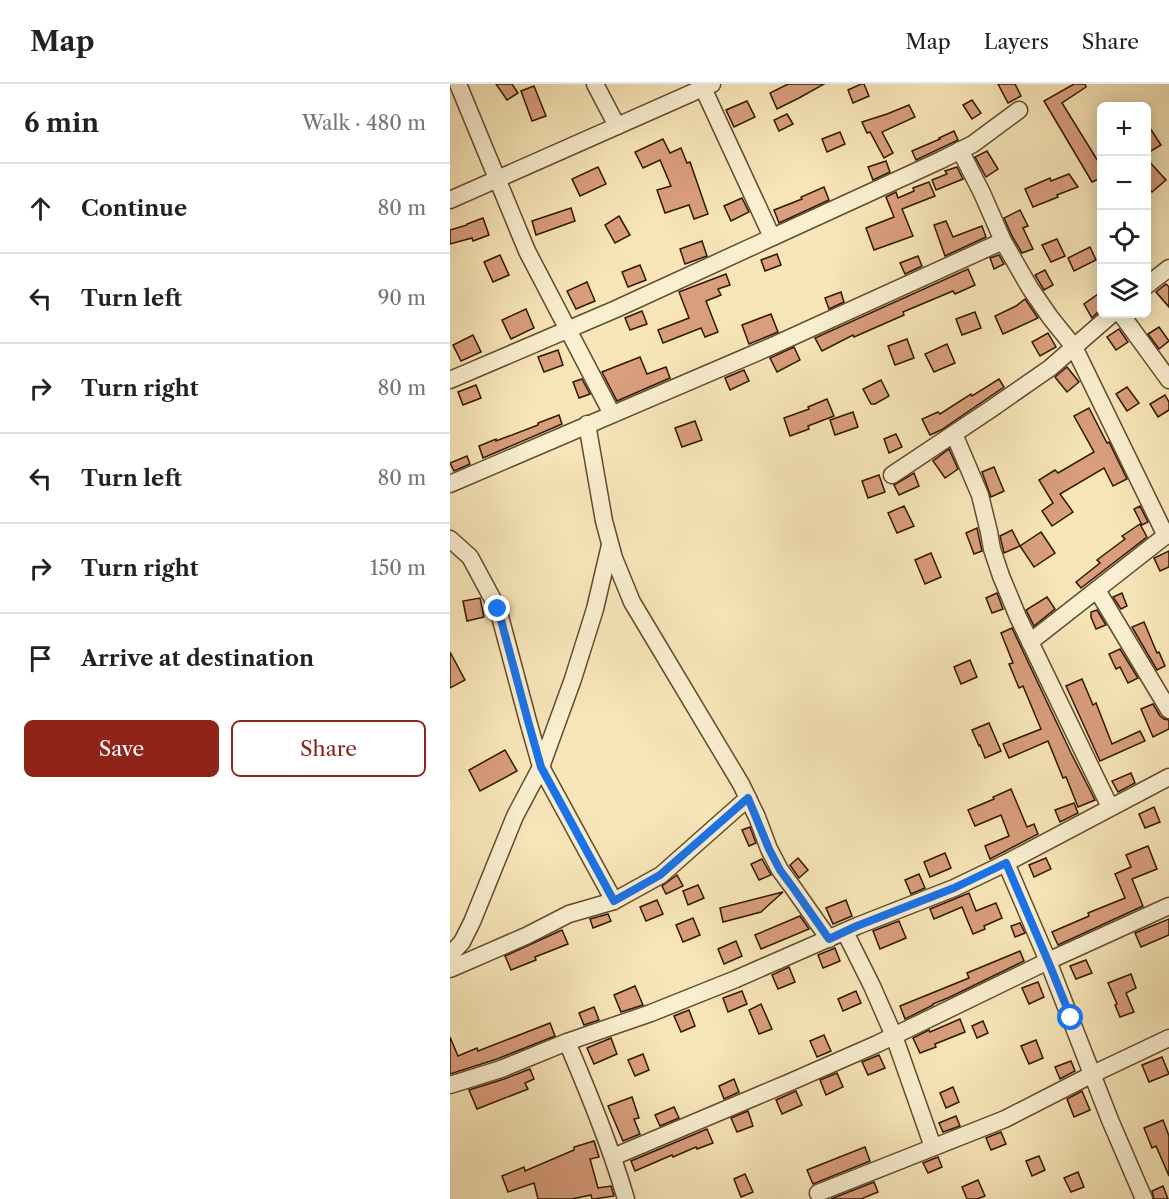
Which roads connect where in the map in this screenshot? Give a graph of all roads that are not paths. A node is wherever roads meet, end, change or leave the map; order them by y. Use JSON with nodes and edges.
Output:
{"nodes":[{"id":1,"x":458,"y":84,"type":"edge"},
{"id":2,"x":595,"y":84,"type":"edge"},
{"id":3,"x":707,"y":86,"type":"edge"},
{"id":4,"x":1018,"y":110,"type":"dead end"},
{"id":5,"x":617,"y":126,"type":"junction"},
{"id":6,"x":960,"y":150,"type":"junction"},
{"id":7,"x":498,"y":178,"type":"junction"},
{"id":8,"x":450,"y":200,"type":"edge"},
{"id":9,"x":772,"y":237,"type":"junction"},
{"id":10,"x":1003,"y":241,"type":"junction"},
{"id":11,"x":1169,"y":268,"type":"edge"},
{"id":12,"x":1151,"y":282,"type":"edge"},
{"id":13,"x":1107,"y":318,"type":"edge"},
{"id":14,"x":1123,"y":318,"type":"edge"},
{"id":15,"x":569,"y":329,"type":"junction"},
{"id":16,"x":1074,"y":347,"type":"junction"},
{"id":17,"x":450,"y":380,"type":"edge"},
{"id":18,"x":1169,"y":380,"type":"edge"},
{"id":19,"x":612,"y":414,"type":"junction"},
{"id":20,"x":587,"y":424,"type":"junction"},
{"id":21,"x":954,"y":434,"type":"junction"},
{"id":22,"x":892,"y":476,"type":"dead end"},
{"id":23,"x":450,"y":484,"type":"edge"},
{"id":24,"x":1167,"y":535,"type":"edge"},
{"id":25,"x":450,"y":539,"type":"edge"},
{"id":26,"x":610,"y":544,"type":"junction"},
{"id":27,"x":1097,"y":590,"type":"junction"},
{"id":28,"x":1030,"y":642,"type":"junction"},
{"id":29,"x":1169,"y":710,"type":"edge"},
{"id":30,"x":541,"y":767,"type":"junction"},
{"id":31,"x":1169,"y":777,"type":"edge"},
{"id":32,"x":748,"y":798,"type":"junction"},
{"id":33,"x":1110,"y":807,"type":"junction"},
{"id":34,"x":1006,"y":863,"type":"junction"},
{"id":35,"x":614,"y":901,"type":"junction"},
{"id":36,"x":1169,"y":906,"type":"edge"},
{"id":37,"x":845,"y":932,"type":"junction"},
{"id":38,"x":829,"y":939,"type":"junction"},
{"id":39,"x":450,"y":955,"type":"edge"},
{"id":40,"x":1048,"y":961,"type":"junction"},
{"id":41,"x":450,"y":969,"type":"edge"},
{"id":42,"x":894,"y":1036,"type":"junction"},
{"id":43,"x":1169,"y":1038,"type":"edge"},
{"id":44,"x":567,"y":1042,"type":"junction"},
{"id":45,"x":1093,"y":1074,"type":"junction"},
{"id":46,"x":450,"y":1085,"type":"edge"},
{"id":47,"x":933,"y":1147,"type":"junction"},
{"id":48,"x":613,"y":1156,"type":"junction"},
{"id":49,"x":818,"y":1192,"type":"dead end"},
{"id":50,"x":626,"y":1199,"type":"edge"},
{"id":51,"x":1144,"y":1199,"type":"edge"}],
"edges":[{"from":1,"to":7,"type":"street"},
{"from":2,"to":5,"type":"street"},
{"from":3,"to":5,"type":"street"},
{"from":3,"to":9,"type":"street"},
{"from":4,"to":6,"type":"street"},
{"from":5,"to":7,"type":"street"},
{"from":6,"to":9,"type":"street"},
{"from":6,"to":10,"type":"street"},
{"from":7,"to":8,"type":"street"},
{"from":7,"to":15,"type":"street"},
{"from":9,"to":15,"type":"street"},
{"from":10,"to":16,"type":"street"},
{"from":10,"to":19,"type":"street"},
{"from":11,"to":12,"type":"street"},
{"from":13,"to":16,"type":"street"},
{"from":14,"to":18,"type":"street"},
{"from":15,"to":17,"type":"street"},
{"from":15,"to":19,"type":"street"},
{"from":16,"to":21,"type":"street"},
{"from":16,"to":24,"type":"street"},
{"from":19,"to":20,"type":"street"},
{"from":20,"to":23,"type":"street"},
{"from":20,"to":26,"type":"street"},
{"from":21,"to":22,"type":"street"},
{"from":21,"to":28,"type":"street"},
{"from":24,"to":27,"type":"street"},
{"from":25,"to":30,"type":"street"},
{"from":26,"to":30,"type":"street"},
{"from":26,"to":32,"type":"street"},
{"from":27,"to":28,"type":"street"},
{"from":27,"to":29,"type":"street"},
{"from":28,"to":33,"type":"street"},
{"from":30,"to":35,"type":"street"},
{"from":30,"to":39,"type":"street"},
{"from":31,"to":33,"type":"street"},
{"from":32,"to":35,"type":"street"},
{"from":32,"to":38,"type":"street"},
{"from":33,"to":34,"type":"street"},
{"from":34,"to":37,"type":"street"},
{"from":34,"to":40,"type":"street"},
{"from":35,"to":41,"type":"street"},
{"from":36,"to":40,"type":"street"},
{"from":37,"to":38,"type":"street"},
{"from":37,"to":42,"type":"street"},
{"from":38,"to":44,"type":"street"},
{"from":40,"to":42,"type":"street"},
{"from":40,"to":45,"type":"street"},
{"from":42,"to":47,"type":"street"},
{"from":42,"to":48,"type":"street"},
{"from":43,"to":45,"type":"street"},
{"from":44,"to":46,"type":"street"},
{"from":44,"to":48,"type":"street"},
{"from":45,"to":47,"type":"street"},
{"from":45,"to":51,"type":"street"},
{"from":47,"to":49,"type":"street"},
{"from":48,"to":50,"type":"street"}]}
